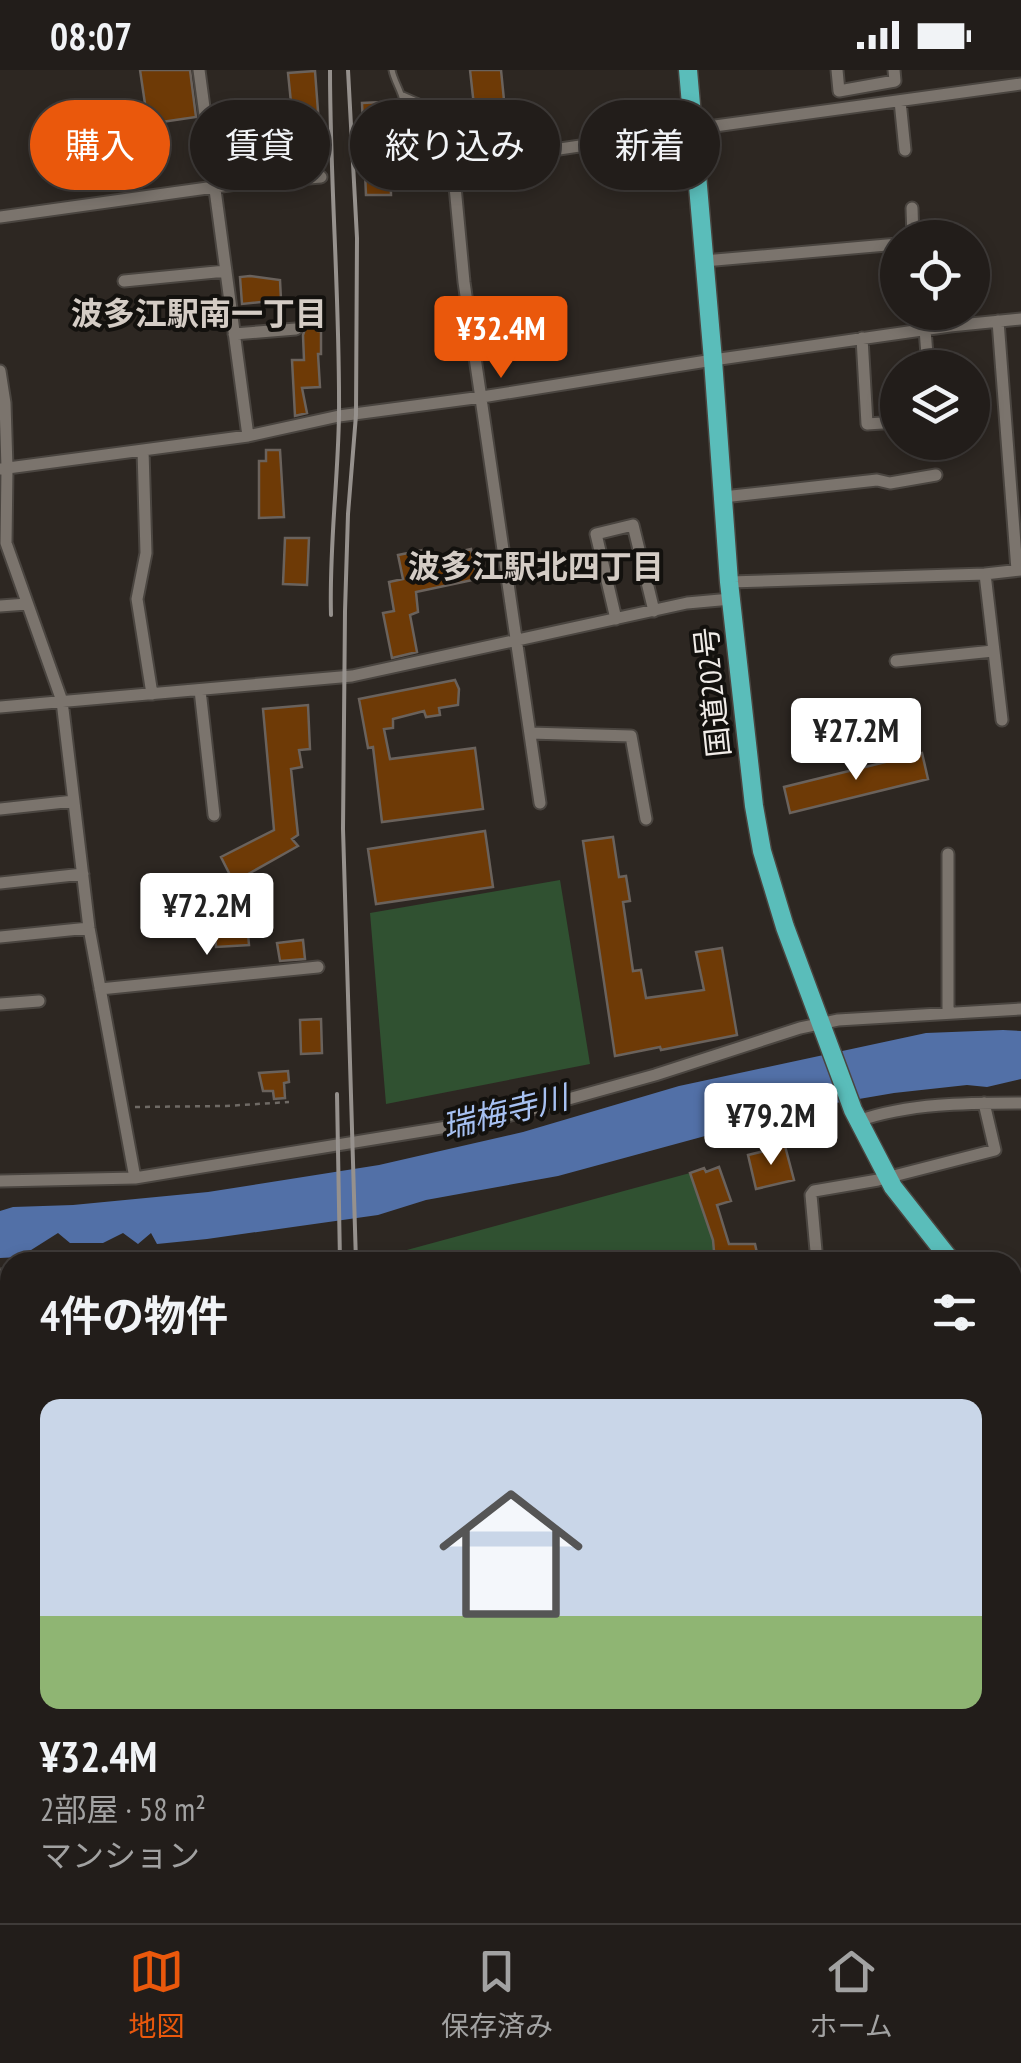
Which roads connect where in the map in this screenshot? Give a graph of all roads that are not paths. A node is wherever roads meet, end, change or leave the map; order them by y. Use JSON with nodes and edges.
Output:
{"nodes":[{"id":1,"x":199,"y":70,"type":"edge"},
{"id":2,"x":392,"y":70,"type":"edge"},
{"id":3,"x":688,"y":70,"type":"edge"},
{"id":4,"x":837,"y":70,"type":"edge"},
{"id":5,"x":894,"y":70,"type":"edge"},
{"id":6,"x":1021,"y":84,"type":"edge"},
{"id":7,"x":402,"y":95,"type":"junction"},
{"id":8,"x":203,"y":100,"type":"edge"},
{"id":9,"x":403,"y":100,"type":"edge"},
{"id":10,"x":414,"y":100,"type":"edge"},
{"id":11,"x":690,"y":100,"type":"edge"},
{"id":12,"x":900,"y":100,"type":"junction"},
{"id":13,"x":720,"y":124,"type":"edge"},
{"id":14,"x":905,"y":150,"type":"dead end"},
{"id":15,"x":207,"y":190,"type":"edge"},
{"id":16,"x":215,"y":190,"type":"edge"},
{"id":17,"x":455,"y":190,"type":"edge"},
{"id":18,"x":698,"y":190,"type":"edge"},
{"id":19,"x":912,"y":208,"type":"dead end"},
{"id":20,"x":0,"y":217,"type":"edge"},
{"id":21,"x":912,"y":220,"type":"edge"},
{"id":22,"x":880,"y":246,"type":"edge"},
{"id":23,"x":704,"y":261,"type":"junction"},
{"id":24,"x":226,"y":271,"type":"junction"},
{"id":25,"x":124,"y":281,"type":"dead end"},
{"id":26,"x":1021,"y":319,"type":"edge"},
{"id":27,"x":998,"y":321,"type":"junction"},
{"id":28,"x":990,"y":322,"type":"edge"},
{"id":29,"x":296,"y":329,"type":"dead end"},
{"id":30,"x":919,"y":330,"type":"edge"},
{"id":31,"x":234,"y":334,"type":"junction"},
{"id":32,"x":862,"y":338,"type":"junction"},
{"id":33,"x":713,"y":360,"type":"junction"},
{"id":34,"x":0,"y":371,"type":"edge"},
{"id":35,"x":482,"y":397,"type":"junction"},
{"id":36,"x":880,"y":423,"type":"edge"},
{"id":37,"x":248,"y":436,"type":"junction"},
{"id":38,"x":143,"y":450,"type":"junction"},
{"id":39,"x":4,"y":468,"type":"edge"},
{"id":40,"x":936,"y":475,"type":"dead end"},
{"id":41,"x":723,"y":497,"type":"junction"},
{"id":42,"x":1019,"y":570,"type":"edge"},
{"id":43,"x":985,"y":574,"type":"junction"},
{"id":44,"x":730,"y":591,"type":"junction"},
{"id":45,"x":27,"y":604,"type":"junction"},
{"id":46,"x":0,"y":606,"type":"edge"},
{"id":47,"x":654,"y":610,"type":"junction"},
{"id":48,"x":616,"y":619,"type":"junction"},
{"id":49,"x":518,"y":641,"type":"junction"},
{"id":50,"x":994,"y":650,"type":"junction"},
{"id":51,"x":896,"y":661,"type":"dead end"},
{"id":52,"x":200,"y":690,"type":"junction"},
{"id":53,"x":152,"y":694,"type":"junction"},
{"id":54,"x":62,"y":701,"type":"junction"},
{"id":55,"x":0,"y":707,"type":"edge"},
{"id":56,"x":1002,"y":720,"type":"dead end"},
{"id":57,"x":530,"y":733,"type":"junction"},
{"id":58,"x":74,"y":801,"type":"junction"},
{"id":59,"x":540,"y":802,"type":"dead end"},
{"id":60,"x":0,"y":808,"type":"edge"},
{"id":61,"x":214,"y":815,"type":"dead end"},
{"id":62,"x":646,"y":819,"type":"dead end"},
{"id":63,"x":948,"y":854,"type":"dead end"},
{"id":64,"x":83,"y":874,"type":"junction"},
{"id":65,"x":0,"y":882,"type":"edge"},
{"id":66,"x":89,"y":928,"type":"junction"},
{"id":67,"x":0,"y":937,"type":"edge"},
{"id":68,"x":318,"y":967,"type":"dead end"},
{"id":69,"x":100,"y":989,"type":"junction"},
{"id":70,"x":39,"y":1001,"type":"dead end"},
{"id":71,"x":0,"y":1004,"type":"edge"},
{"id":72,"x":1021,"y":1009,"type":"edge"},
{"id":73,"x":948,"y":1012,"type":"junction"},
{"id":74,"x":820,"y":1024,"type":"junction"},
{"id":75,"x":1021,"y":1103,"type":"edge"},
{"id":76,"x":984,"y":1104,"type":"junction"},
{"id":77,"x":855,"y":1116,"type":"junction"},
{"id":78,"x":886,"y":1176,"type":"junction"},
{"id":79,"x":135,"y":1178,"type":"junction"},
{"id":80,"x":0,"y":1181,"type":"edge"},
{"id":81,"x":816,"y":1252,"type":"edge"},
{"id":82,"x":944,"y":1252,"type":"edge"}],
"edges":[{"from":1,"to":8,"type":"street"},
{"from":2,"to":7,"type":"lane"},
{"from":3,"to":11,"type":"highway","name":"国道202号"},
{"from":4,"to":5,"type":"street"},
{"from":6,"to":12,"type":"street"},
{"from":7,"to":9,"type":"lane"},
{"from":7,"to":10,"type":"lane"},
{"from":12,"to":13,"type":"street"},
{"from":12,"to":14,"type":"street"},
{"from":15,"to":20,"type":"street"},
{"from":16,"to":24,"type":"street"},
{"from":17,"to":35,"type":"street"},
{"from":18,"to":23,"type":"highway","name":"国道202号"},
{"from":19,"to":21,"type":"street"},
{"from":22,"to":23,"type":"street"},
{"from":23,"to":33,"type":"highway","name":"国道202号"},
{"from":24,"to":25,"type":"street"},
{"from":24,"to":31,"type":"street"},
{"from":26,"to":27,"type":"street"},
{"from":27,"to":28,"type":"street"},
{"from":27,"to":42,"type":"street"},
{"from":29,"to":31,"type":"street"},
{"from":30,"to":32,"type":"street"},
{"from":31,"to":37,"type":"street"},
{"from":32,"to":33,"type":"street"},
{"from":32,"to":36,"type":"street"},
{"from":33,"to":35,"type":"street"},
{"from":33,"to":41,"type":"highway","name":"国道202号"},
{"from":34,"to":39,"type":"street"},
{"from":35,"to":37,"type":"street"},
{"from":35,"to":49,"type":"street"},
{"from":37,"to":38,"type":"street"},
{"from":38,"to":39,"type":"street"},
{"from":38,"to":53,"type":"street"},
{"from":39,"to":45,"type":"street"},
{"from":40,"to":41,"type":"street"},
{"from":41,"to":44,"type":"highway","name":"国道202号"},
{"from":42,"to":43,"type":"street"},
{"from":43,"to":44,"type":"street"},
{"from":43,"to":50,"type":"street"},
{"from":44,"to":47,"type":"street"},
{"from":44,"to":74,"type":"highway","name":"国道202号"},
{"from":45,"to":46,"type":"street"},
{"from":45,"to":54,"type":"street"},
{"from":47,"to":48,"type":"street"},
{"from":47,"to":48,"type":"street"},
{"from":48,"to":49,"type":"street"},
{"from":49,"to":52,"type":"street"},
{"from":49,"to":57,"type":"street"},
{"from":50,"to":51,"type":"street"},
{"from":50,"to":56,"type":"street"},
{"from":52,"to":53,"type":"street"},
{"from":52,"to":61,"type":"street"},
{"from":53,"to":54,"type":"street"},
{"from":54,"to":55,"type":"street"},
{"from":54,"to":58,"type":"street"},
{"from":57,"to":59,"type":"street"},
{"from":57,"to":62,"type":"street"},
{"from":58,"to":60,"type":"street"},
{"from":58,"to":64,"type":"street"},
{"from":63,"to":73,"type":"street"},
{"from":64,"to":65,"type":"street"},
{"from":64,"to":66,"type":"street"},
{"from":66,"to":67,"type":"street"},
{"from":66,"to":69,"type":"street"},
{"from":68,"to":69,"type":"street"},
{"from":69,"to":79,"type":"street"},
{"from":70,"to":71,"type":"street"},
{"from":72,"to":73,"type":"street"},
{"from":73,"to":74,"type":"street"},
{"from":74,"to":77,"type":"highway","name":"国道202号"},
{"from":74,"to":79,"type":"street"},
{"from":75,"to":76,"type":"street"},
{"from":76,"to":77,"type":"street"},
{"from":76,"to":78,"type":"street"},
{"from":77,"to":78,"type":"highway","name":"国道202号"},
{"from":78,"to":81,"type":"street"},
{"from":78,"to":82,"type":"highway","name":"国道202号"},
{"from":79,"to":80,"type":"street"}]}
